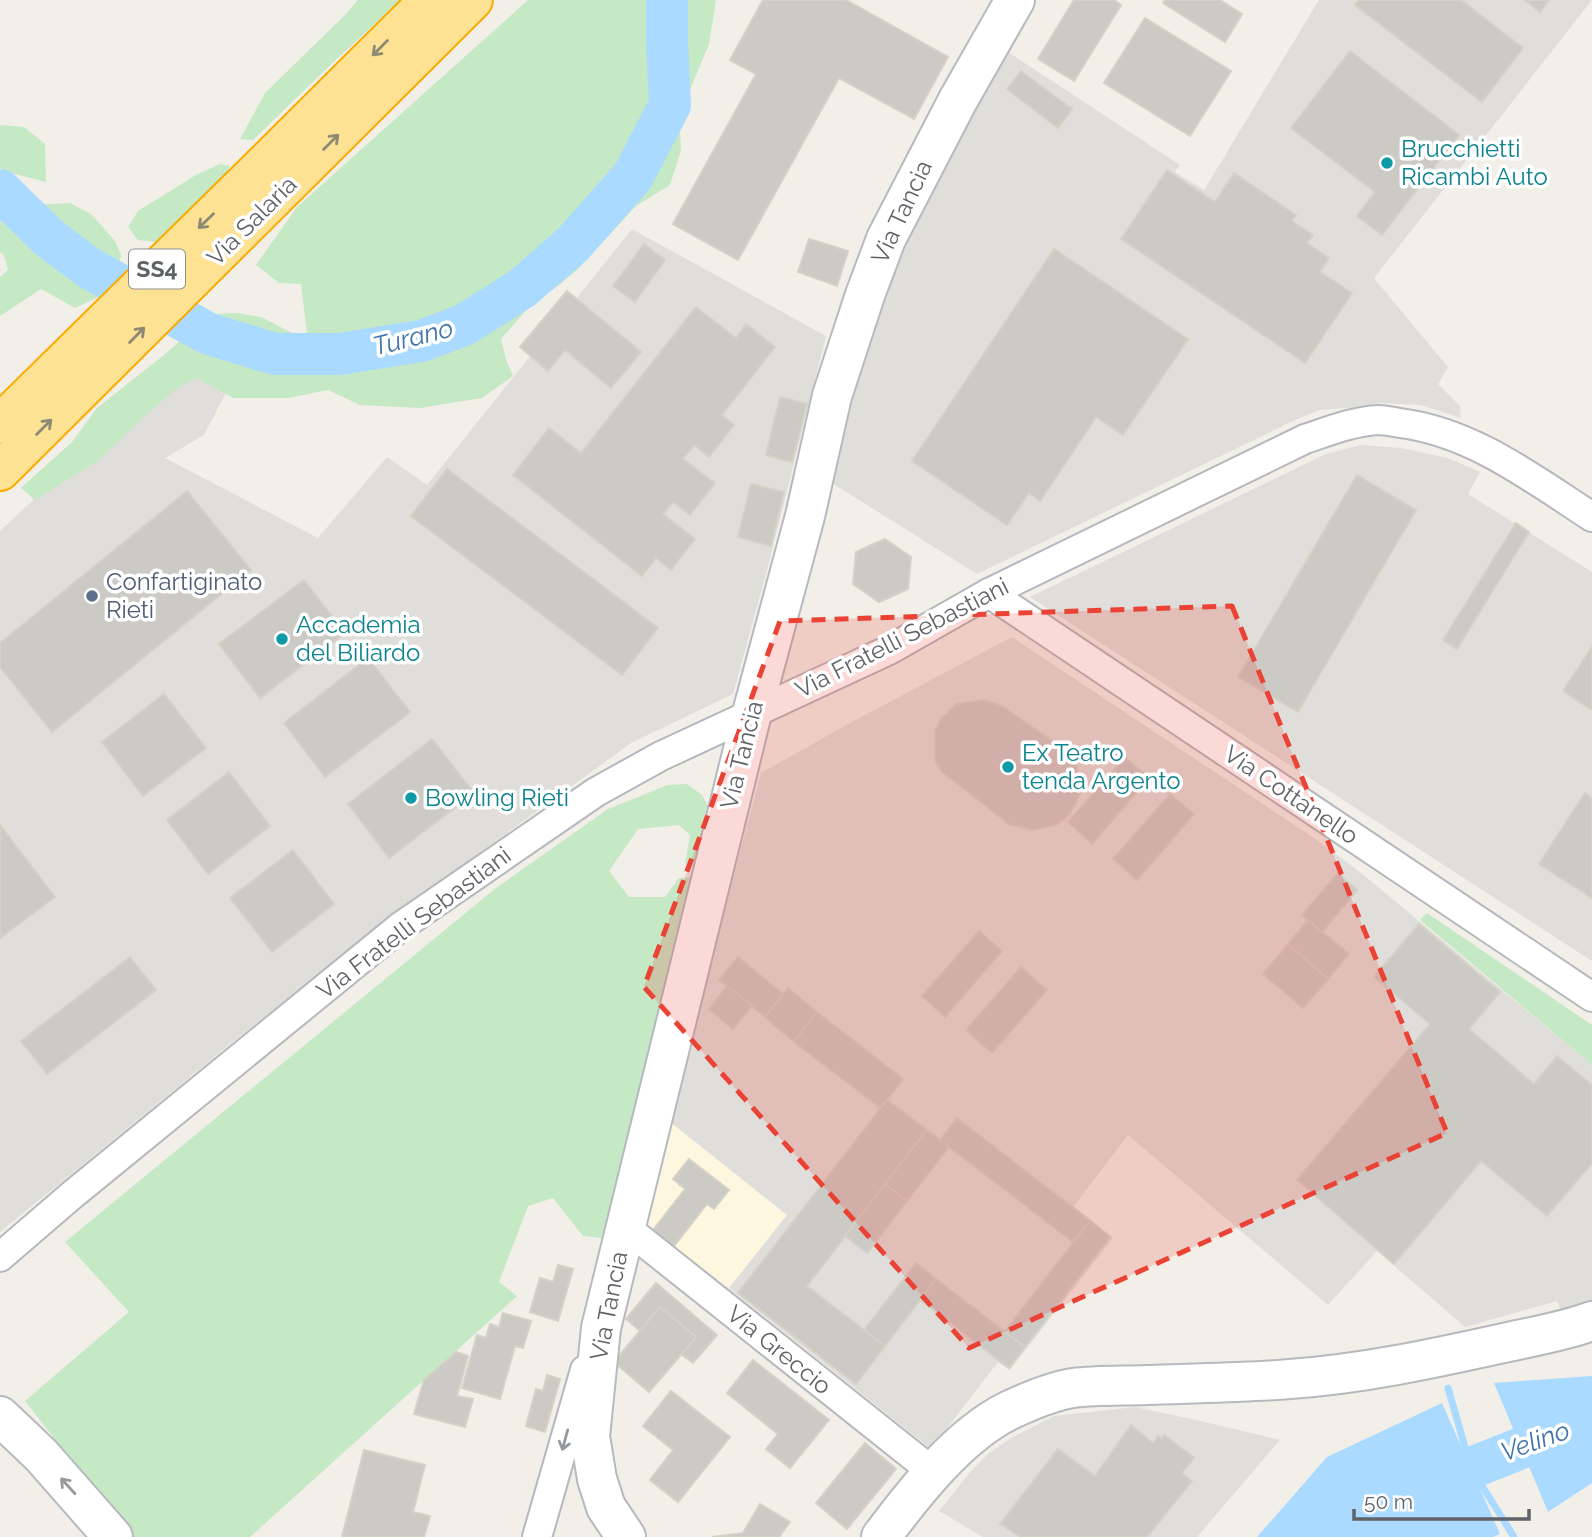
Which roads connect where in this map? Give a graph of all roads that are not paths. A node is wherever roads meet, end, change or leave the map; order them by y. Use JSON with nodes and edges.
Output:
{"nodes":[{"id":1,"x":429,"y":0,"type":"edge"},
{"id":2,"x":473,"y":0,"type":"edge"},
{"id":3,"x":1015,"y":0,"type":"edge"},
{"id":4,"x":269,"y":182,"type":"junction"},
{"id":5,"x":74,"y":374,"type":"junction"},
{"id":6,"x":0,"y":424,"type":"edge"},
{"id":7,"x":0,"y":471,"type":"edge"},
{"id":8,"x":1592,"y":517,"type":"edge"},
{"id":9,"x":989,"y":593,"type":"junction"},
{"id":10,"x":752,"y":713,"type":"junction"},
{"id":11,"x":1592,"y":997,"type":"edge"},
{"id":12,"x":625,"y":1227,"type":"junction"},
{"id":13,"x":0,"y":1257,"type":"edge"},
{"id":14,"x":1592,"y":1321,"type":"edge"},
{"id":15,"x":601,"y":1328,"type":"junction"},
{"id":16,"x":0,"y":1416,"type":"edge"},
{"id":17,"x":933,"y":1472,"type":"junction"},
{"id":18,"x":891,"y":1528,"type":"edge"},
{"id":19,"x":113,"y":1537,"type":"edge"},
{"id":20,"x":537,"y":1537,"type":"edge"},
{"id":21,"x":626,"y":1537,"type":"edge"}],
"edges":[{"from":1,"to":4,"type":"highway","name":"Via Salaria","number":"SS4","one_way":true},
{"from":4,"to":2,"type":"highway","name":"Via Salaria","number":"SS4","one_way":true},
{"from":3,"to":10,"type":"main road","name":"Via Tancia"},
{"from":4,"to":5,"type":"highway","name":"Via Salaria","number":"SS4"},
{"from":5,"to":6,"type":"highway","name":"Via Salaria","number":"SS4"},
{"from":7,"to":5,"type":"highway","name":"Via Salaria","number":"SS4","one_way":true},
{"from":8,"to":9,"type":"street","name":"Via Fratelli Sebastiani"},
{"from":9,"to":10,"type":"street","name":"Via Fratelli Sebastiani"},
{"from":9,"to":11,"type":"street","name":"Via Cottanello"},
{"from":10,"to":12,"type":"main road","name":"Via Tancia"},
{"from":10,"to":13,"type":"street","name":"Via Fratelli Sebastiani"},
{"from":12,"to":15,"type":"main road","name":"Via Tancia"},
{"from":12,"to":17,"type":"street","name":"Via Greccio"},
{"from":14,"to":17,"type":"main road"},
{"from":15,"to":20,"type":"street","one_way":true},
{"from":15,"to":21,"type":"main road","name":"Via Tancia"},
{"from":19,"to":16,"type":"main road","one_way":true},
{"from":17,"to":18,"type":"main road"}]}
